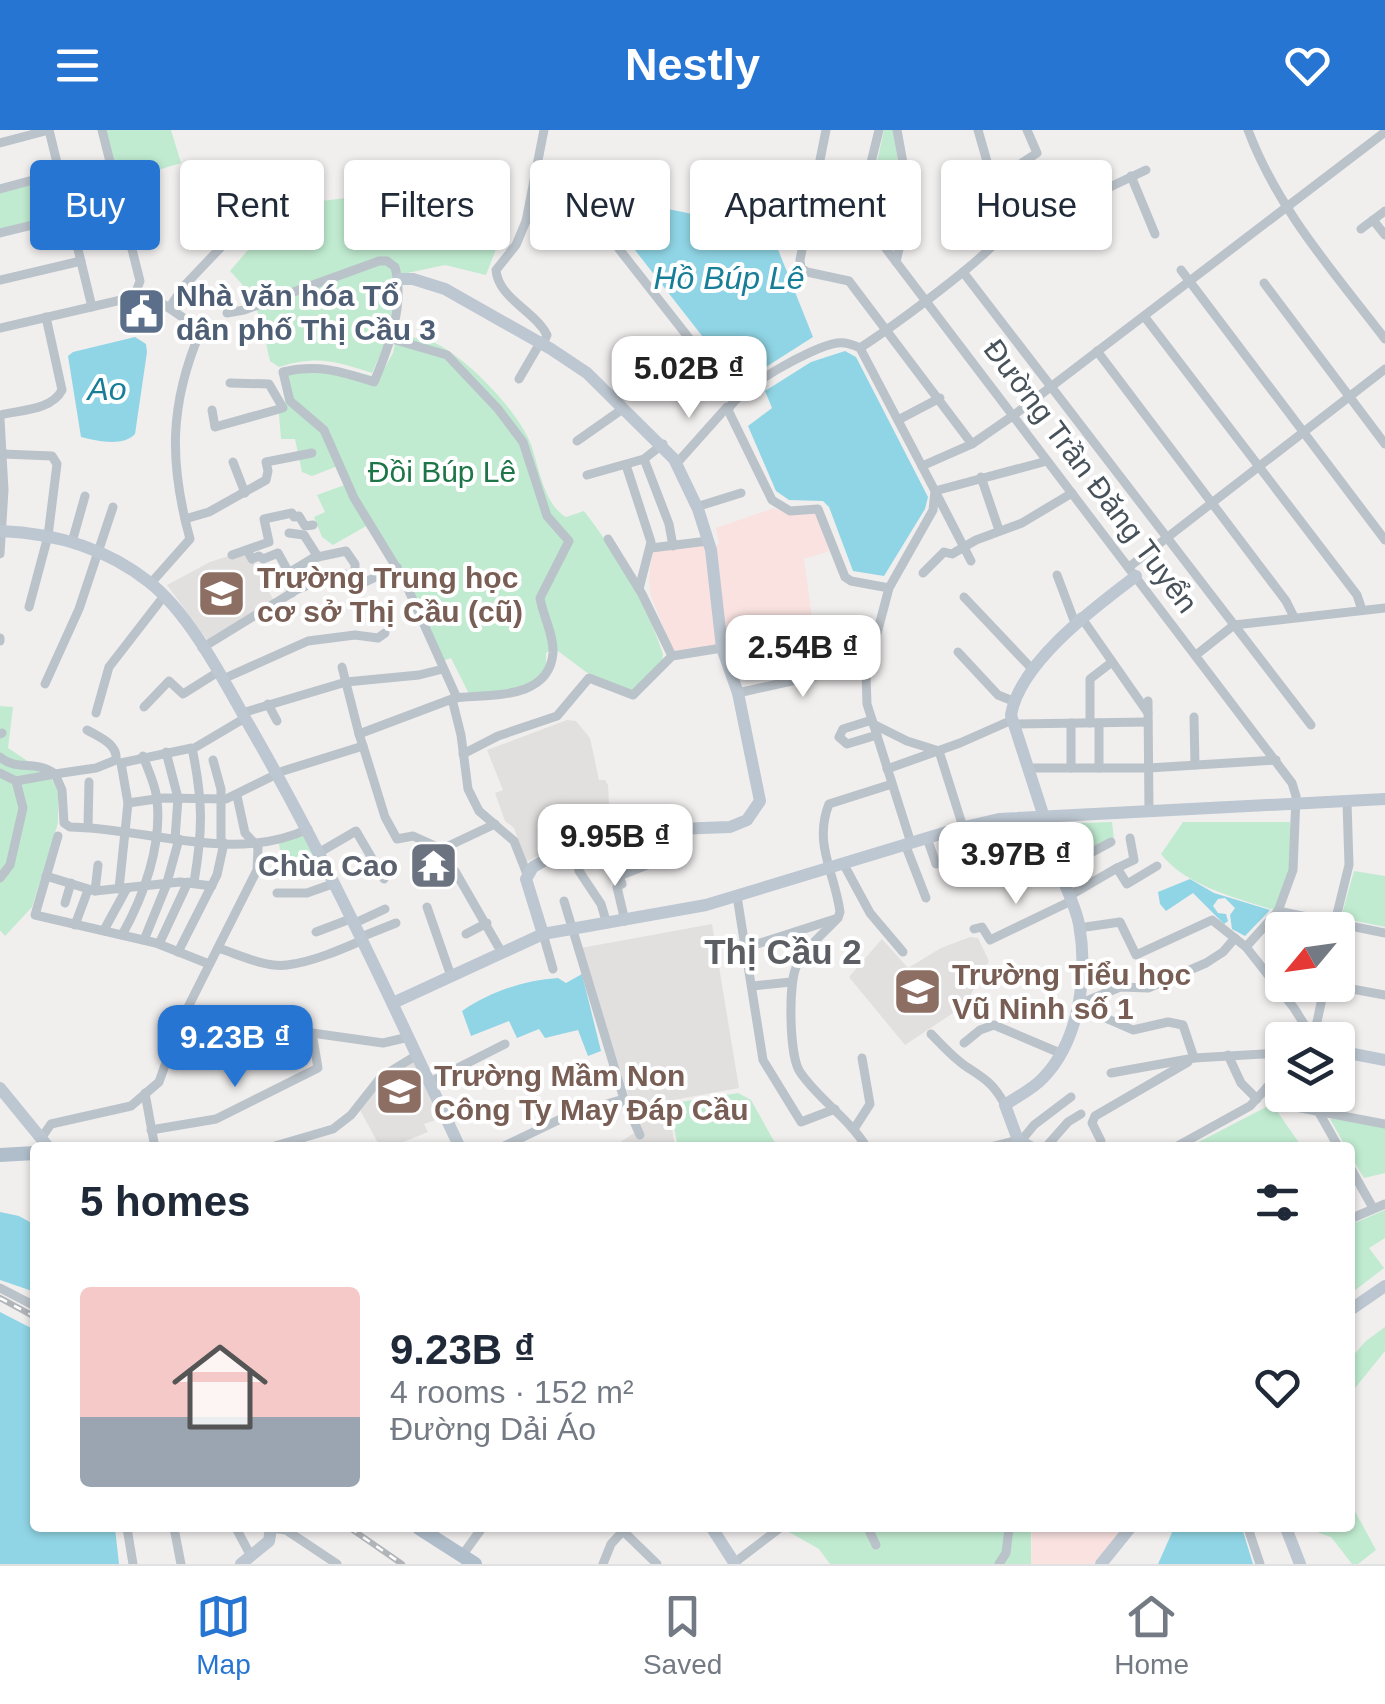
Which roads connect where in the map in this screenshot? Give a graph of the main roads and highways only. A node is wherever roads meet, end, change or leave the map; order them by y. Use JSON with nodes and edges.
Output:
{"nodes":[{"id":1,"x":30,"y":1153,"type":"edge"},
{"id":2,"x":0,"y":1155,"type":"edge"},
{"id":3,"x":425,"y":1532,"type":"edge"},
{"id":4,"x":468,"y":1561,"type":"edge"}],
"edges":[{"from":1,"to":2,"type":"main road"},
{"from":3,"to":4,"type":"main road"}]}
